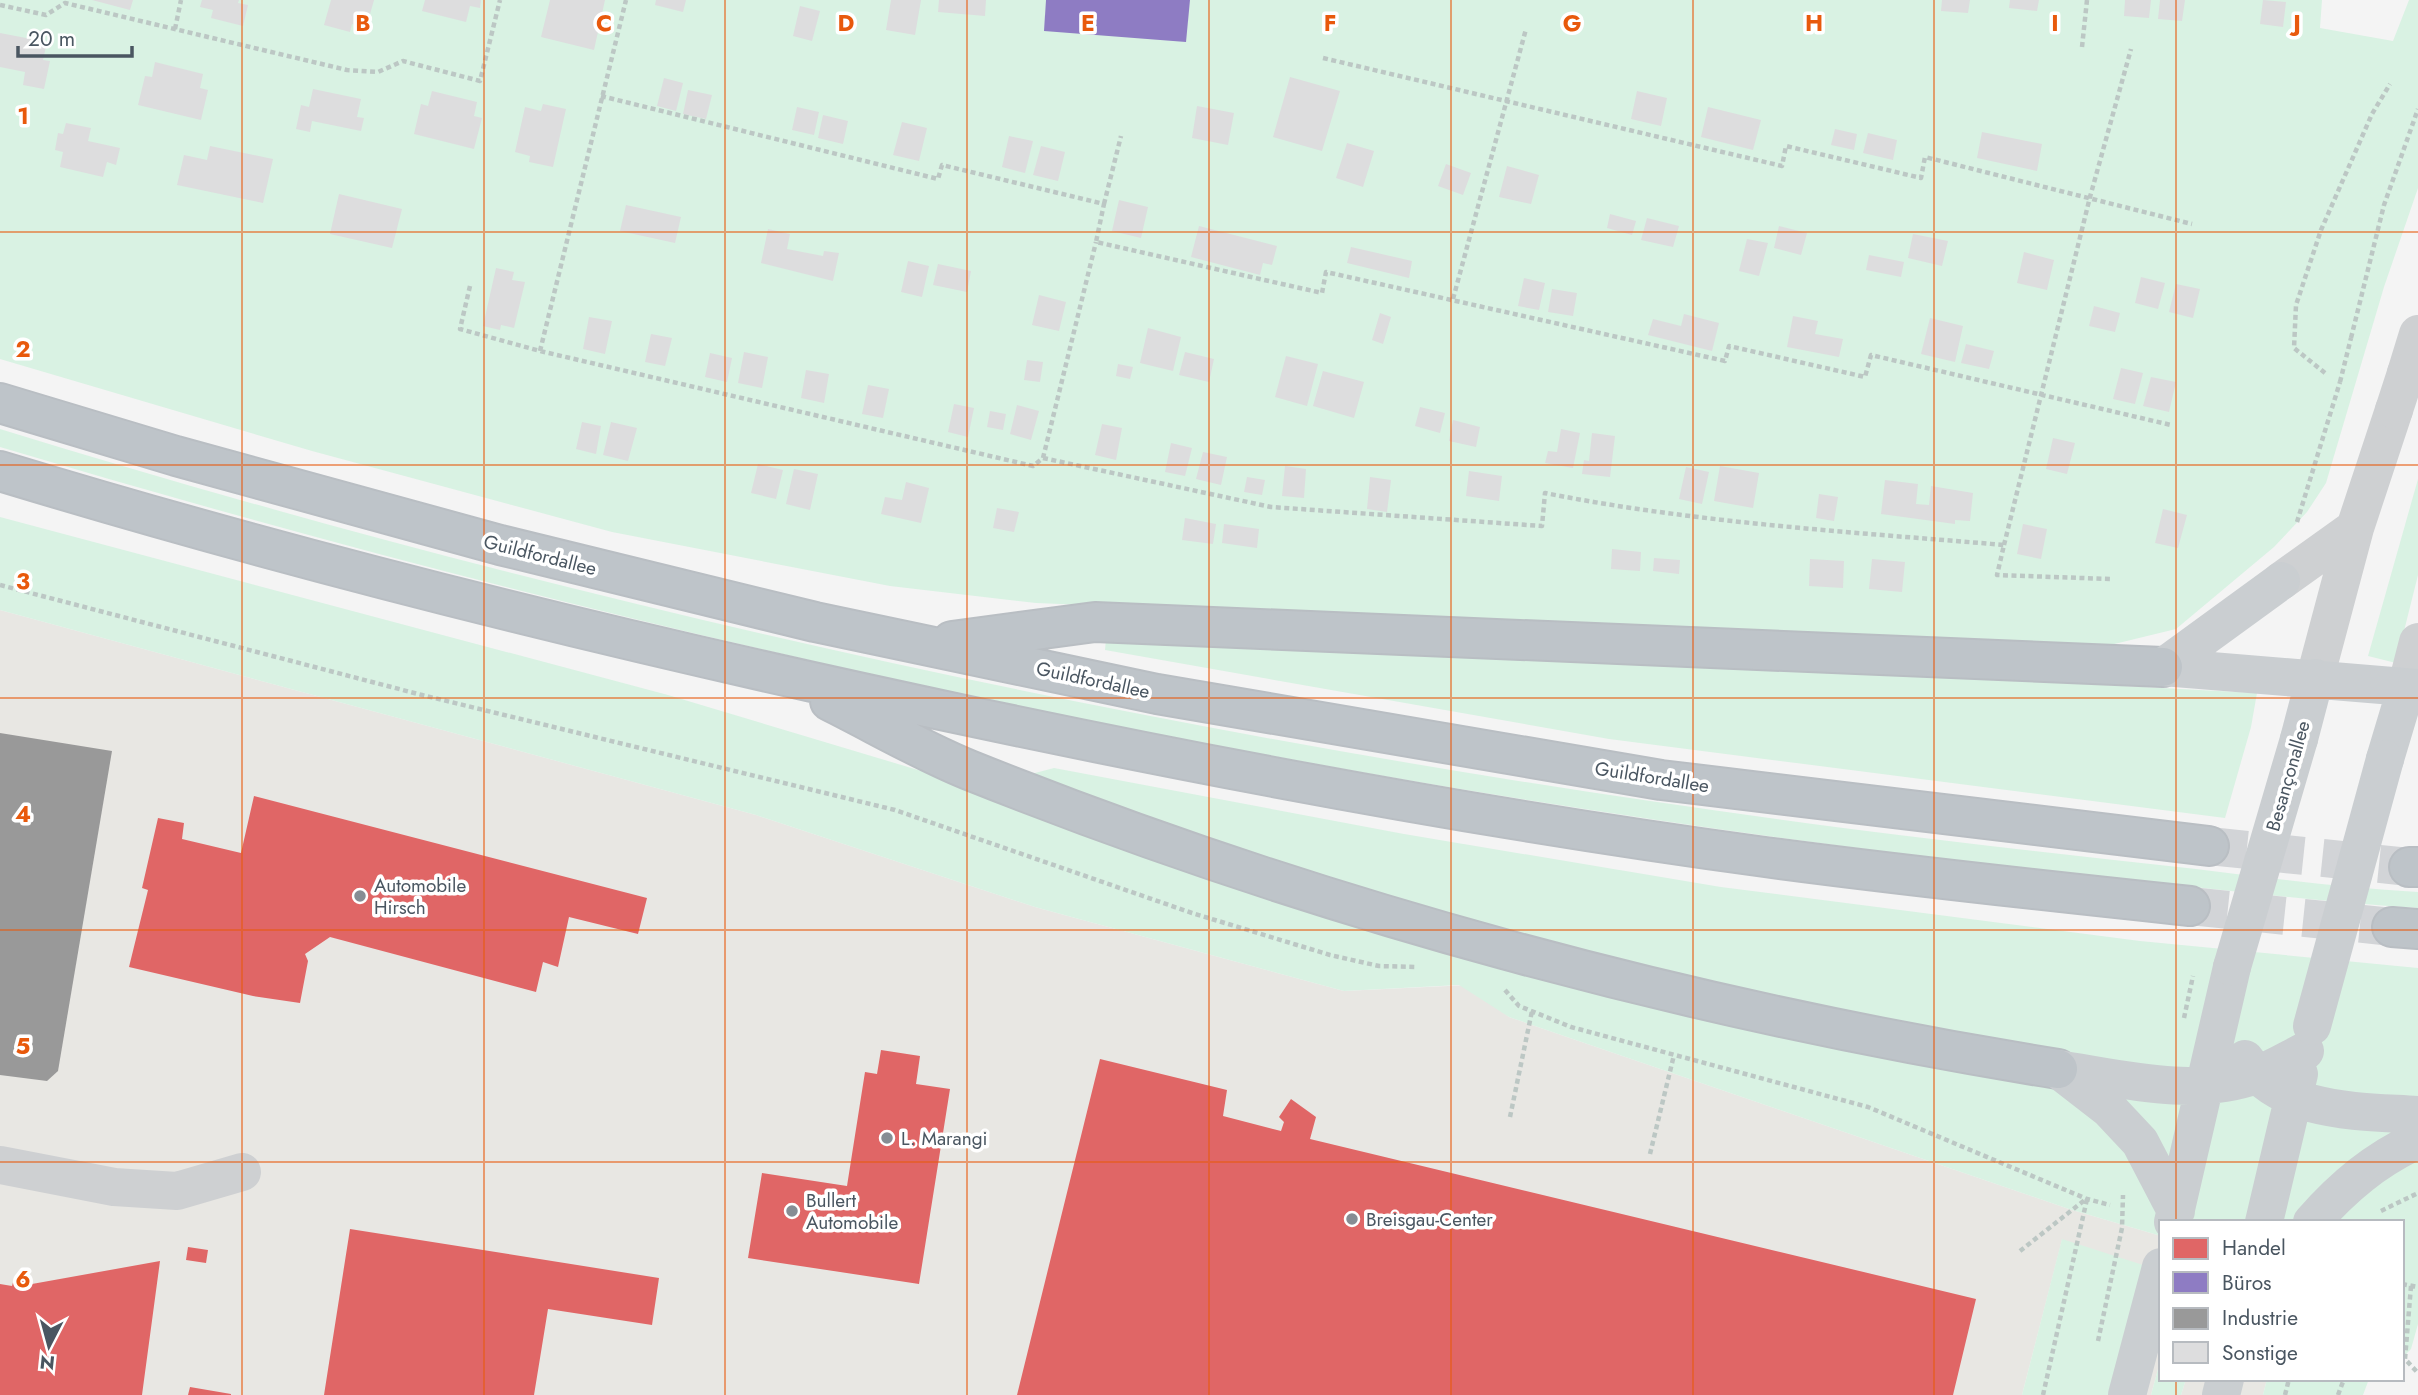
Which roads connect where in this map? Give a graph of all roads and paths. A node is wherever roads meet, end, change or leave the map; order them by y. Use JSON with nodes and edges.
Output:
{"nodes":[{"id":1,"x":181,"y":0,"type":"edge"},
{"id":2,"x":500,"y":0,"type":"edge"},
{"id":3,"x":626,"y":0,"type":"edge"},
{"id":4,"x":2087,"y":0,"type":"edge"},
{"id":5,"x":0,"y":5,"type":"edge"},
{"id":6,"x":175,"y":29,"type":"junction"},
{"id":7,"x":1526,"y":29,"type":"dead end"},
{"id":8,"x":2082,"y":47,"type":"dead end"},
{"id":9,"x":2131,"y":49,"type":"dead end"},
{"id":10,"x":1324,"y":58,"type":"dead end"},
{"id":11,"x":2390,"y":84,"type":"dead end"},
{"id":12,"x":601,"y":96,"type":"junction"},
{"id":13,"x":1509,"y":100,"type":"junction"},
{"id":14,"x":2418,"y":109,"type":"edge"},
{"id":15,"x":1121,"y":136,"type":"dead end"},
{"id":16,"x":2090,"y":197,"type":"junction"},
{"id":17,"x":1104,"y":204,"type":"junction"},
{"id":18,"x":2192,"y":224,"type":"dead end"},
{"id":19,"x":1096,"y":242,"type":"junction"},
{"id":20,"x":470,"y":286,"type":"dead end"},
{"id":21,"x":1453,"y":299,"type":"junction"},
{"id":22,"x":2418,"y":334,"type":"edge"},
{"id":23,"x":540,"y":351,"type":"junction"},
{"id":24,"x":2325,"y":373,"type":"dead end"},
{"id":25,"x":2340,"y":382,"type":"dead end"},
{"id":26,"x":2041,"y":394,"type":"junction"},
{"id":27,"x":0,"y":403,"type":"edge"},
{"id":28,"x":2171,"y":425,"type":"dead end"},
{"id":29,"x":1043,"y":458,"type":"junction"},
{"id":30,"x":0,"y":471,"type":"edge"},
{"id":31,"x":2355,"y":528,"type":"junction"},
{"id":32,"x":2004,"y":545,"type":"junction"},
{"id":33,"x":2110,"y":579,"type":"dead end"},
{"id":34,"x":2281,"y":581,"type":"joint"},
{"id":35,"x":0,"y":585,"type":"edge"},
{"id":36,"x":2418,"y":642,"type":"edge"},
{"id":37,"x":922,"y":645,"type":"junction"},
{"id":38,"x":2162,"y":667,"type":"junction"},
{"id":39,"x":781,"y":677,"type":"junction"},
{"id":40,"x":2315,"y":678,"type":"junction"},
{"id":41,"x":2412,"y":688,"type":"edge"},
{"id":42,"x":2209,"y":846,"type":"tunnel mouth"},
{"id":43,"x":2190,"y":906,"type":"tunnel mouth"},
{"id":44,"x":1419,"y":967,"type":"dead end"},
{"id":45,"x":1498,"y":982,"type":"dead end"},
{"id":46,"x":1532,"y":1011,"type":"junction"},
{"id":47,"x":2219,"y":1019,"type":"junction"},
{"id":48,"x":2309,"y":1039,"type":"junction"},
{"id":49,"x":1674,"y":1055,"type":"junction"},
{"id":50,"x":2058,"y":1069,"type":"junction"},
{"id":51,"x":2255,"y":1076,"type":"junction"},
{"id":52,"x":2204,"y":1085,"type":"junction"},
{"id":53,"x":2293,"y":1098,"type":"junction"},
{"id":54,"x":2418,"y":1115,"type":"edge"},
{"id":55,"x":1510,"y":1117,"type":"dead end"},
{"id":56,"x":2418,"y":1140,"type":"edge"},
{"id":57,"x":1650,"y":1154,"type":"dead end"},
{"id":58,"x":0,"y":1165,"type":"edge"},
{"id":59,"x":242,"y":1172,"type":"dead end"},
{"id":60,"x":2123,"y":1190,"type":"dead end"},
{"id":61,"x":2418,"y":1193,"type":"edge"},
{"id":62,"x":2087,"y":1199,"type":"junction"},
{"id":63,"x":2110,"y":1205,"type":"dead end"},
{"id":64,"x":2174,"y":1216,"type":"edge"},
{"id":65,"x":2371,"y":1216,"type":"dead end"},
{"id":66,"x":2264,"y":1220,"type":"edge"},
{"id":67,"x":2314,"y":1220,"type":"edge"},
{"id":68,"x":2020,"y":1251,"type":"dead end"},
{"id":69,"x":2159,"y":1275,"type":"edge"},
{"id":70,"x":2404,"y":1284,"type":"edge"},
{"id":71,"x":2411,"y":1286,"type":"junction"},
{"id":72,"x":2418,"y":1287,"type":"edge"},
{"id":73,"x":2097,"y":1343,"type":"dead end"},
{"id":74,"x":2417,"y":1371,"type":"edge"},
{"id":75,"x":2043,"y":1395,"type":"edge"},
{"id":76,"x":2127,"y":1395,"type":"edge"}],
"edges":[{"from":1,"to":6,"type":"path"},
{"from":2,"to":6,"type":"path"},
{"from":3,"to":12,"type":"path"},
{"from":4,"to":8,"type":"path"},
{"from":5,"to":6,"type":"path"},
{"from":7,"to":13,"type":"path"},
{"from":9,"to":16,"type":"path"},
{"from":10,"to":13,"type":"path"},
{"from":11,"to":24,"type":"path"},
{"from":12,"to":17,"type":"path"},
{"from":12,"to":23,"type":"path"},
{"from":13,"to":16,"type":"path"},
{"from":13,"to":21,"type":"path"},
{"from":14,"to":25,"type":"path","bridge":true},
{"from":15,"to":17,"type":"path"},
{"from":16,"to":18,"type":"path"},
{"from":16,"to":26,"type":"path"},
{"from":17,"to":19,"type":"path"},
{"from":19,"to":21,"type":"path"},
{"from":19,"to":29,"type":"path"},
{"from":20,"to":23,"type":"path"},
{"from":21,"to":26,"type":"path"},
{"from":22,"to":31,"type":"street","name":"Besançonallee","bridge":true},
{"from":23,"to":29,"type":"path"},
{"from":26,"to":28,"type":"path"},
{"from":26,"to":32,"type":"path"},
{"from":27,"to":37,"type":"highway","name":"Guildfordallee"},
{"from":29,"to":32,"type":"path"},
{"from":30,"to":39,"type":"highway"},
{"from":31,"to":34,"type":"street"},
{"from":31,"to":40,"type":"street","name":"Besançonallee"},
{"from":32,"to":33,"type":"path"},
{"from":34,"to":38,"type":"main road"},
{"from":35,"to":44,"type":"path"},
{"from":36,"to":41,"type":"street"},
{"from":37,"to":38,"type":"highway"},
{"from":37,"to":42,"type":"highway","name":"Guildfordallee"},
{"from":38,"to":40,"type":"main road"},
{"from":39,"to":43,"type":"highway"},
{"from":39,"to":50,"type":"highway"},
{"from":40,"to":41,"type":"main road"},
{"from":40,"to":47,"type":"main road","name":"Besançonallee","bridge":true},
{"from":41,"to":48,"type":"main road","bridge":true},
{"from":45,"to":46,"type":"path"},
{"from":46,"to":49,"type":"path"},
{"from":46,"to":55,"type":"path"},
{"from":47,"to":51,"type":"main road"},
{"from":47,"to":52,"type":"main road","name":"Besançonallee"},
{"from":48,"to":51,"type":"main road"},
{"from":48,"to":53,"type":"main road"},
{"from":49,"to":57,"type":"path"},
{"from":49,"to":62,"type":"path"},
{"from":50,"to":52,"type":"main road"},
{"from":50,"to":64,"type":"main road"},
{"from":51,"to":52,"type":"main road"},
{"from":51,"to":53,"type":"main road"},
{"from":52,"to":64,"type":"main road","name":"Besançonallee"},
{"from":53,"to":54,"type":"main road"},
{"from":53,"to":66,"type":"main road"},
{"from":56,"to":67,"type":"main road"},
{"from":58,"to":59,"type":"street"},
{"from":60,"to":73,"type":"path"},
{"from":61,"to":65,"type":"path"},
{"from":62,"to":63,"type":"path"},
{"from":62,"to":68,"type":"path"},
{"from":62,"to":75,"type":"path"},
{"from":69,"to":76,"type":"main road"},
{"from":70,"to":71,"type":"path"},
{"from":71,"to":72,"type":"path"},
{"from":71,"to":74,"type":"path"}]}
